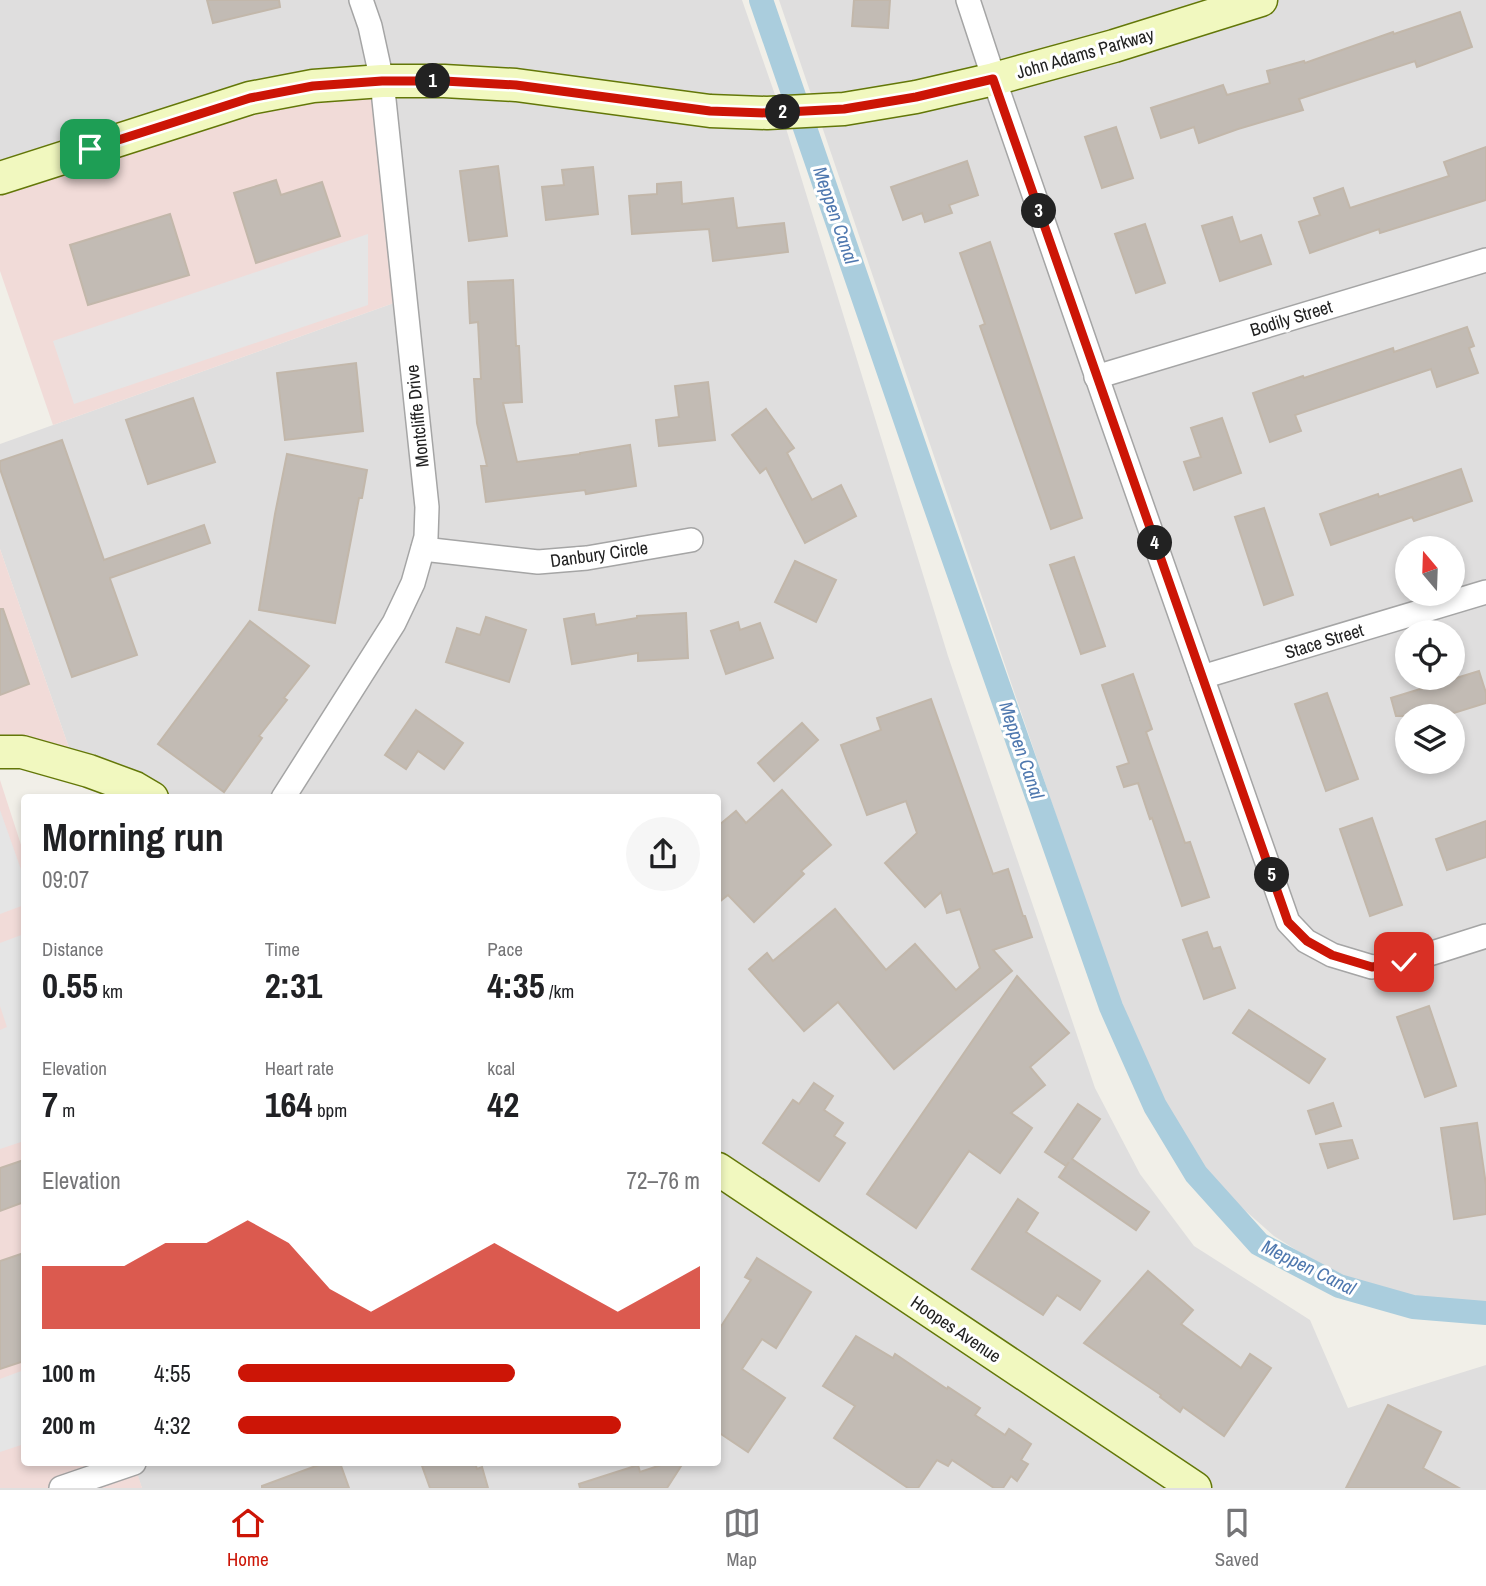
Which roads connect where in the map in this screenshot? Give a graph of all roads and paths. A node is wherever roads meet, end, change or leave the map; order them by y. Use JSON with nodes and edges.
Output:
{"nodes":[{"id":1,"x":360,"y":0,"type":"edge"},
{"id":2,"x":968,"y":0,"type":"edge"},
{"id":3,"x":1261,"y":0,"type":"edge"},
{"id":4,"x":993,"y":79,"type":"junction"},
{"id":5,"x":382,"y":81,"type":"junction"},
{"id":6,"x":0,"y":178,"type":"edge"},
{"id":7,"x":1486,"y":260,"type":"edge"},
{"id":8,"x":1097,"y":377,"type":"junction"},
{"id":9,"x":691,"y":540,"type":"dead end"},
{"id":10,"x":423,"y":548,"type":"junction"},
{"id":11,"x":1486,"y":592,"type":"edge"},
{"id":12,"x":1202,"y":677,"type":"junction"},
{"id":13,"x":0,"y":752,"type":"edge"},
{"id":14,"x":145,"y":794,"type":"edge"},
{"id":15,"x":287,"y":794,"type":"edge"},
{"id":16,"x":1486,"y":936,"type":"edge"},
{"id":17,"x":721,"y":1171,"type":"edge"},
{"id":18,"x":125,"y":1466,"type":"edge"},
{"id":19,"x":61,"y":1488,"type":"edge"},
{"id":20,"x":1195,"y":1488,"type":"edge"}],
"edges":[{"from":1,"to":5,"type":"street","name":"Montcliffe Drive"},
{"from":2,"to":4,"type":"street"},
{"from":3,"to":4,"type":"street","name":"John Adams Parkway"},
{"from":4,"to":5,"type":"street","name":"John Adams Parkway"},
{"from":4,"to":8,"type":"street"},
{"from":5,"to":6,"type":"street","name":"John Adams Parkway"},
{"from":5,"to":10,"type":"street","name":"Montcliffe Drive"},
{"from":7,"to":8,"type":"street","name":"Bodily Street"},
{"from":8,"to":12,"type":"street"},
{"from":9,"to":10,"type":"street","name":"Danbury Circle"},
{"from":10,"to":15,"type":"street","name":"Montcliffe Drive"},
{"from":11,"to":12,"type":"street","name":"Stace Street"},
{"from":12,"to":16,"type":"street"},
{"from":13,"to":14,"type":"street"},
{"from":17,"to":20,"type":"street","name":"Hoopes Avenue"},
{"from":18,"to":19,"type":"street"}]}
